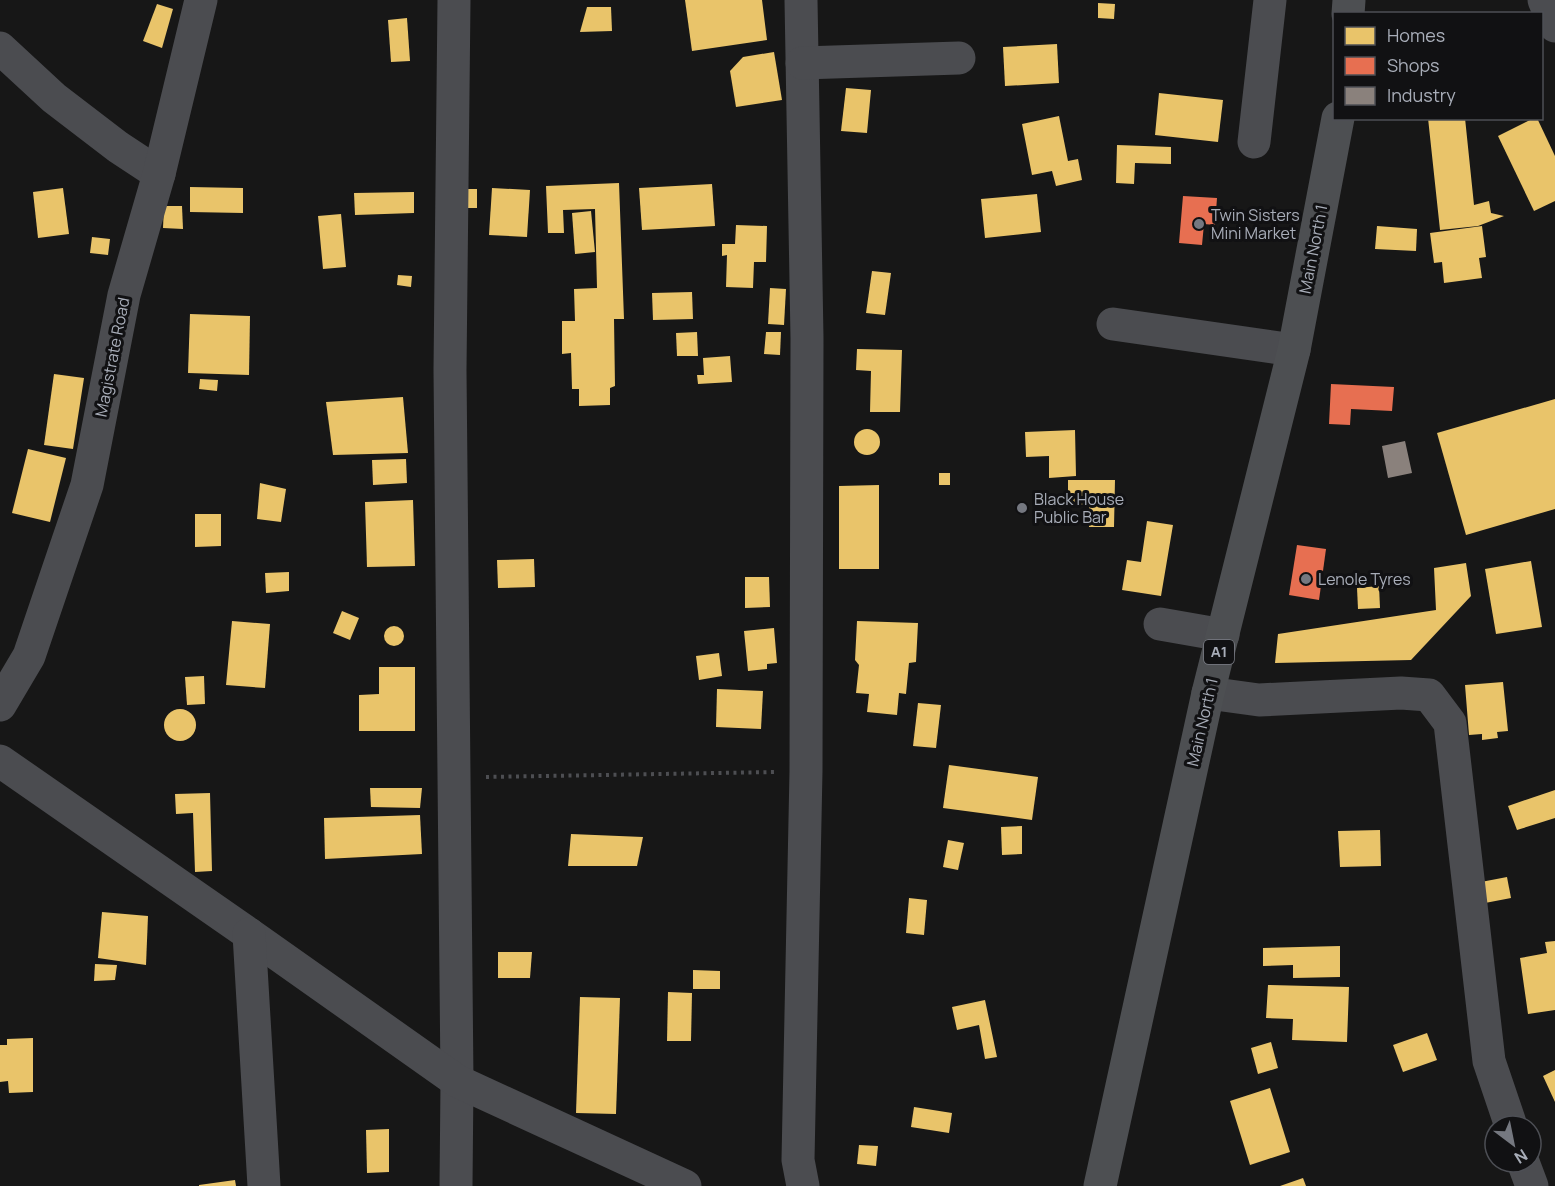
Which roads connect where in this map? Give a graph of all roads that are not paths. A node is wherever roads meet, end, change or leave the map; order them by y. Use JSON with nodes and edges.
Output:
{"nodes":[{"id":1,"x":201,"y":0,"type":"edge"},
{"id":2,"x":454,"y":0,"type":"edge"},
{"id":3,"x":801,"y":0,"type":"edge"},
{"id":4,"x":1270,"y":0,"type":"edge"},
{"id":5,"x":1544,"y":0,"type":"edge"},
{"id":6,"x":1555,"y":26,"type":"edge"},
{"id":7,"x":0,"y":48,"type":"edge"},
{"id":8,"x":959,"y":58,"type":"dead end"},
{"id":9,"x":802,"y":63,"type":"junction"},
{"id":10,"x":1338,"y":120,"type":"edge"},
{"id":11,"x":1254,"y":142,"type":"dead end"},
{"id":12,"x":159,"y":174,"type":"junction"},
{"id":13,"x":1113,"y":324,"type":"dead end"},
{"id":14,"x":1294,"y":350,"type":"junction"},
{"id":15,"x":1160,"y":624,"type":"dead end"},
{"id":16,"x":1223,"y":635,"type":"junction"},
{"id":17,"x":1208,"y":693,"type":"junction"},
{"id":18,"x":0,"y":705,"type":"edge"},
{"id":19,"x":0,"y":761,"type":"edge"},
{"id":20,"x":249,"y":934,"type":"junction"},
{"id":21,"x":457,"y":1081,"type":"junction"},
{"id":22,"x":1507,"y":1114,"type":"edge"},
{"id":23,"x":264,"y":1186,"type":"edge"},
{"id":24,"x":456,"y":1186,"type":"edge"},
{"id":25,"x":685,"y":1186,"type":"edge"},
{"id":26,"x":803,"y":1186,"type":"edge"},
{"id":27,"x":1100,"y":1186,"type":"edge"}],
"edges":[{"from":1,"to":12,"type":"street","name":"Magistrate Road"},
{"from":2,"to":21,"type":"street"},
{"from":3,"to":9,"type":"street"},
{"from":4,"to":11,"type":"street"},
{"from":5,"to":6,"type":"street"},
{"from":7,"to":12,"type":"street"},
{"from":8,"to":9,"type":"street"},
{"from":9,"to":26,"type":"street"},
{"from":10,"to":14,"type":"main road","name":"Main North 1","number":"A1"},
{"from":12,"to":18,"type":"street","name":"Magistrate Road"},
{"from":13,"to":14,"type":"street"},
{"from":14,"to":16,"type":"main road","name":"Main North 1","number":"A1"},
{"from":15,"to":16,"type":"street"},
{"from":16,"to":17,"type":"main road","name":"Main North 1","number":"A1"},
{"from":17,"to":22,"type":"street"},
{"from":17,"to":27,"type":"main road","name":"Main North 1","number":"A1"},
{"from":19,"to":20,"type":"street"},
{"from":20,"to":21,"type":"street"},
{"from":20,"to":23,"type":"street"},
{"from":21,"to":24,"type":"street"},
{"from":21,"to":25,"type":"street"}]}
